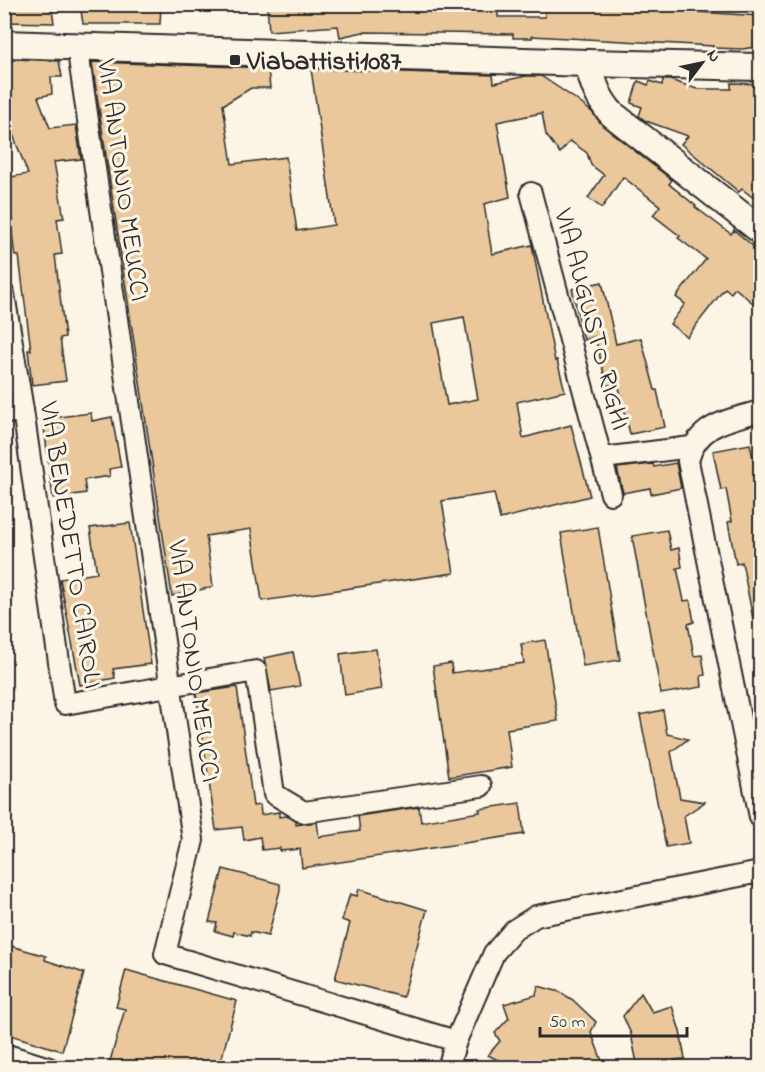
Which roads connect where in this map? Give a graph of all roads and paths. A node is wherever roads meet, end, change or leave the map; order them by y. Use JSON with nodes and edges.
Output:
{"nodes":[{"id":1,"x":4,"y":44,"type":"edge"},
{"id":2,"x":77,"y":45,"type":"junction"},
{"id":3,"x":588,"y":63,"type":"junction"},
{"id":4,"x":760,"y":67,"type":"edge"},
{"id":5,"x":531,"y":193,"type":"dead end"},
{"id":6,"x":760,"y":230,"type":"edge"},
{"id":7,"x":4,"y":294,"type":"edge"},
{"id":8,"x":760,"y":411,"type":"edge"},
{"id":9,"x":14,"y":412,"type":"edge"},
{"id":10,"x":691,"y":447,"type":"junction"},
{"id":11,"x":603,"y":458,"type":"junction"},
{"id":12,"x":611,"y":494,"type":"dead end"},
{"id":13,"x":171,"y":685,"type":"junction"},
{"id":14,"x":481,"y":786,"type":"dead end"},
{"id":15,"x":760,"y":817,"type":"edge"},
{"id":16,"x":760,"y":872,"type":"edge"},
{"id":17,"x":456,"y":1041,"type":"junction"},
{"id":18,"x":4,"y":1054,"type":"edge"},
{"id":19,"x":49,"y":1068,"type":"edge"},
{"id":20,"x":448,"y":1068,"type":"edge"}],
"edges":[{"from":1,"to":2,"type":"street"},
{"from":2,"to":3,"type":"street"},
{"from":2,"to":13,"type":"street","name":"VIA ANTONIO MEUCCI"},
{"from":3,"to":4,"type":"street"},
{"from":3,"to":6,"type":"street"},
{"from":5,"to":11,"type":"street","name":"VIA AUGUSTO RIGHI"},
{"from":7,"to":9,"type":"street","name":"VIA BENEDETTO CAIROLI"},
{"from":8,"to":10,"type":"street"},
{"from":9,"to":13,"type":"street","name":"VIA BENEDETTO CAIROLI"},
{"from":10,"to":11,"type":"street","name":"VIA AUGUSTO RIGHI"},
{"from":10,"to":15,"type":"street"},
{"from":11,"to":12,"type":"street","name":"VIA AUGUSTO RIGHI"},
{"from":13,"to":14,"type":"street"},
{"from":13,"to":17,"type":"street","name":"VIA ANTONIO MEUCCI"},
{"from":16,"to":17,"type":"street"},
{"from":17,"to":20,"type":"street"},
{"from":18,"to":19,"type":"street"}]}
